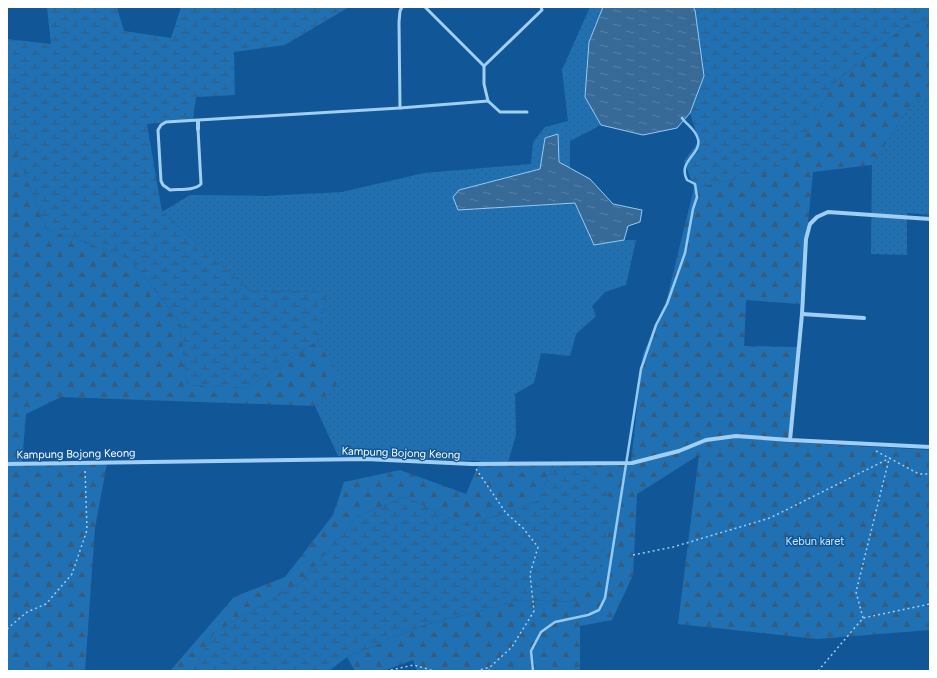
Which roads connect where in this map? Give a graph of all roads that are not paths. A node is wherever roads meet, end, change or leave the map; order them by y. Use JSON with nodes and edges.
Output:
{"nodes":[{"id":1,"x":402,"y":7,"type":"edge"},
{"id":2,"x":426,"y":7,"type":"edge"},
{"id":3,"x":541,"y":7,"type":"edge"},
{"id":4,"x":484,"y":66,"type":"junction"},
{"id":5,"x":488,"y":101,"type":"junction"},
{"id":6,"x":400,"y":108,"type":"junction"},
{"id":7,"x":527,"y":112,"type":"dead end"},
{"id":8,"x":198,"y":121,"type":"junction"},
{"id":9,"x":198,"y":129,"type":"joint"},
{"id":10,"x":930,"y":219,"type":"edge"},
{"id":11,"x":802,"y":314,"type":"junction"},
{"id":12,"x":864,"y":318,"type":"dead end"},
{"id":13,"x":790,"y":440,"type":"junction"},
{"id":14,"x":930,"y":447,"type":"edge"},
{"id":15,"x":7,"y":464,"type":"edge"}],
"edges":[{"from":1,"to":6,"type":"lane"},
{"from":2,"to":4,"type":"lane"},
{"from":3,"to":4,"type":"lane"},
{"from":4,"to":5,"type":"lane"},
{"from":5,"to":6,"type":"lane"},
{"from":5,"to":7,"type":"lane"},
{"from":6,"to":8,"type":"lane"},
{"from":8,"to":9,"type":"street"},
{"from":8,"to":9,"type":"lane"},
{"from":10,"to":11,"type":"street"},
{"from":11,"to":12,"type":"street"},
{"from":11,"to":13,"type":"street"},
{"from":13,"to":14,"type":"street","name":"Kampung Bojong Keong"},
{"from":13,"to":15,"type":"street","name":"Kampung Bojong Keong"}]}
